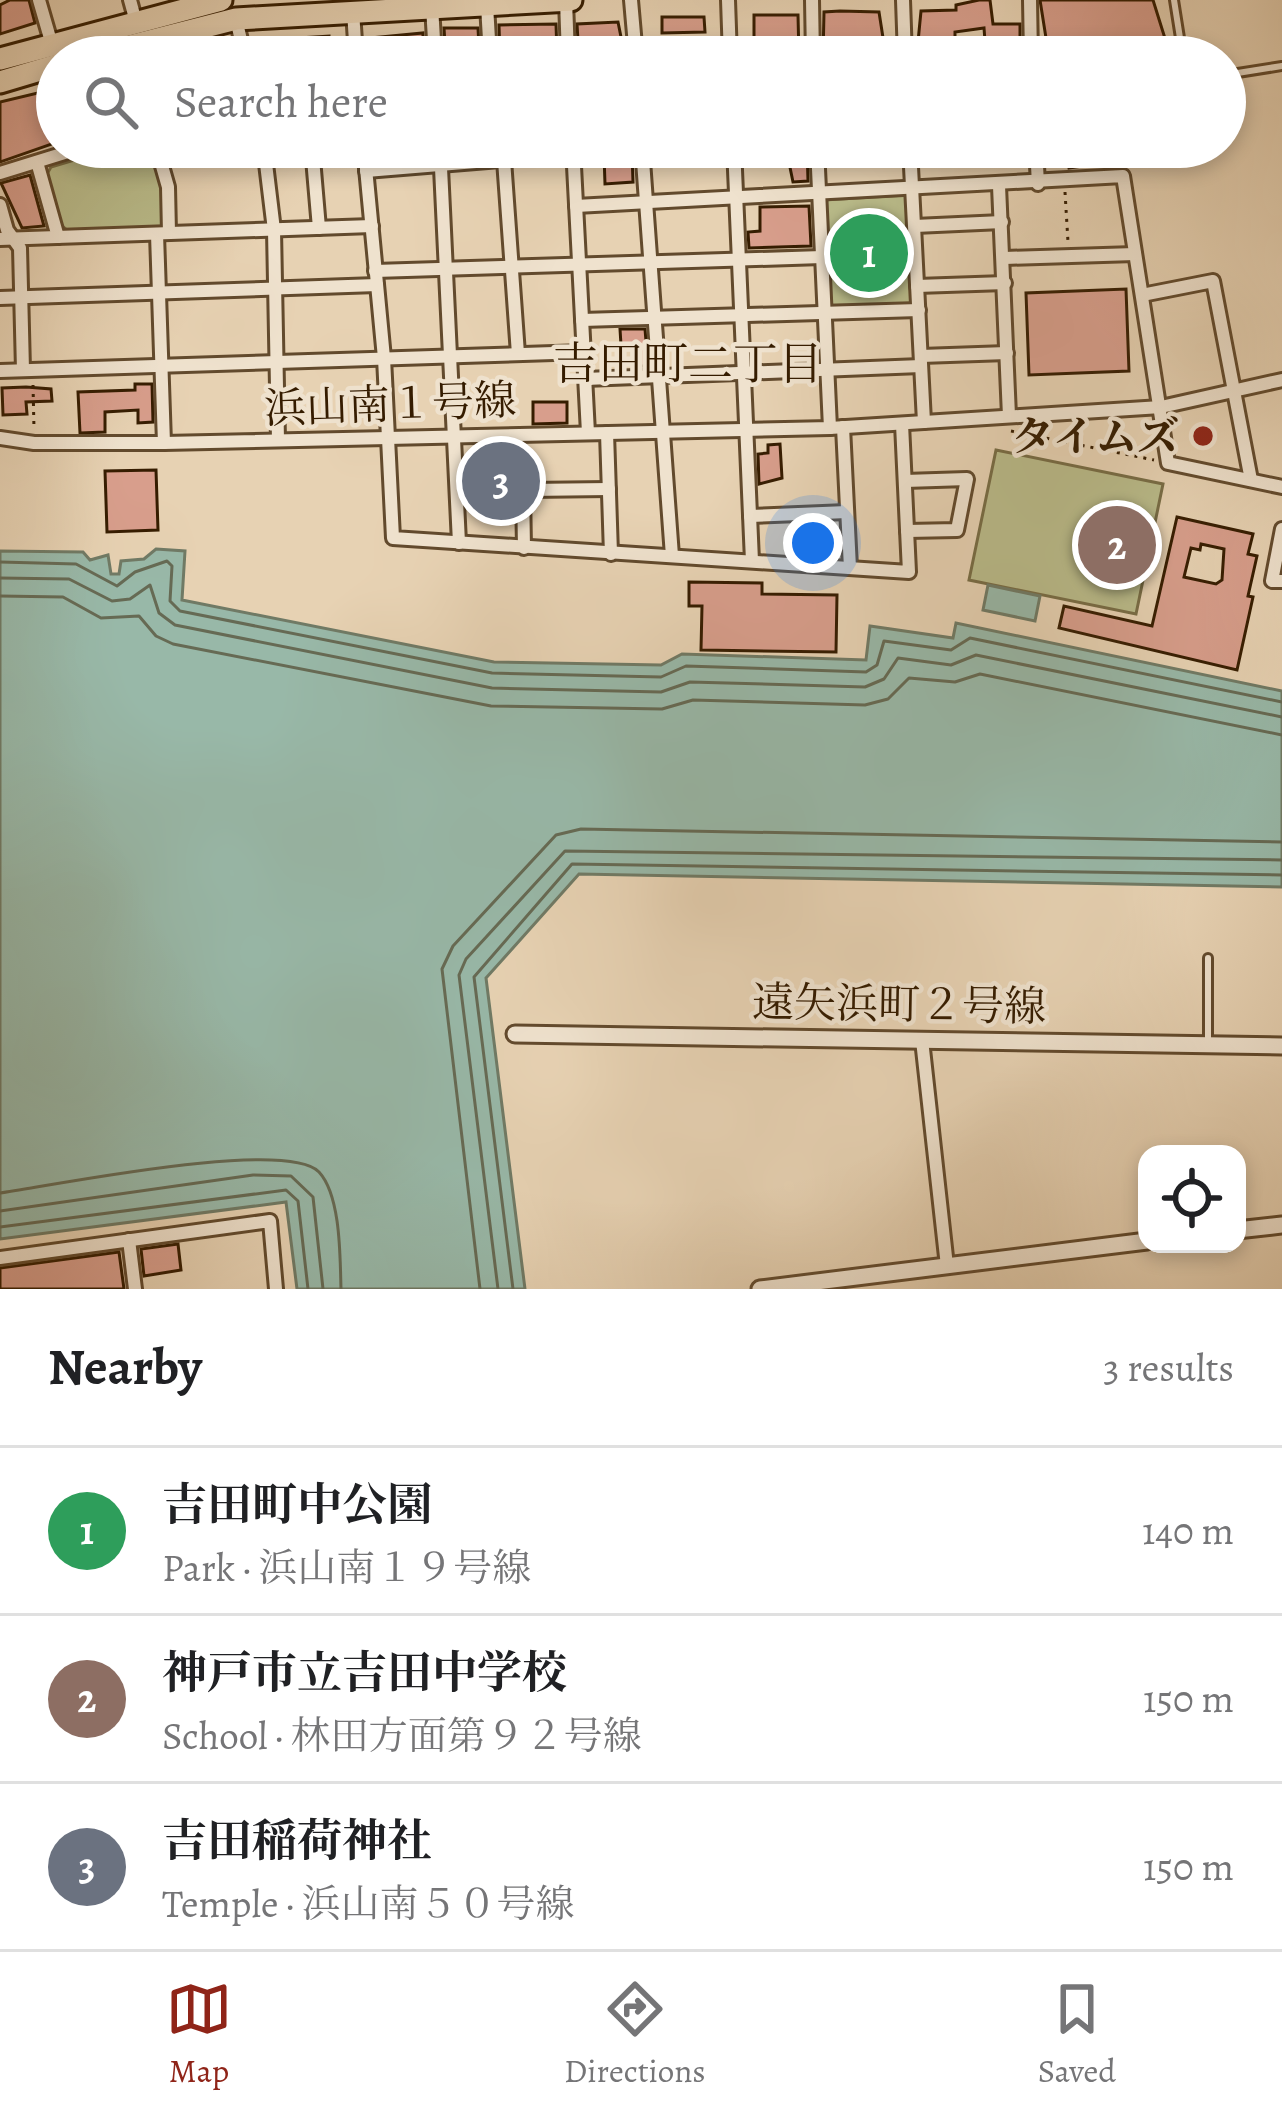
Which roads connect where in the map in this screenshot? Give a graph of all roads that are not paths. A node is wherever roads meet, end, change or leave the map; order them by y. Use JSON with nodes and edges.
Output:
{"nodes":[{"id":1,"x":40,"y":0,"type":"edge"},
{"id":2,"x":218,"y":0,"type":"edge"},
{"id":3,"x":568,"y":0,"type":"edge"},
{"id":4,"x":632,"y":0,"type":"edge"},
{"id":5,"x":728,"y":0,"type":"edge"},
{"id":6,"x":812,"y":0,"type":"edge"},
{"id":7,"x":903,"y":0,"type":"edge"},
{"id":8,"x":1030,"y":0,"type":"edge"},
{"id":9,"x":1174,"y":0,"type":"edge"},
{"id":10,"x":176,"y":5,"type":"edge"},
{"id":11,"x":487,"y":5,"type":"junction"},
{"id":12,"x":323,"y":6,"type":"edge"},
{"id":13,"x":432,"y":6,"type":"junction"},
{"id":14,"x":133,"y":11,"type":"edge"},
{"id":15,"x":353,"y":11,"type":"junction"},
{"id":16,"x":236,"y":19,"type":"junction"},
{"id":17,"x":50,"y":36,"type":"edge"},
{"id":18,"x":89,"y":36,"type":"edge"},
{"id":19,"x":169,"y":36,"type":"edge"},
{"id":20,"x":240,"y":36,"type":"edge"},
{"id":21,"x":355,"y":36,"type":"edge"},
{"id":22,"x":434,"y":36,"type":"edge"},
{"id":23,"x":489,"y":36,"type":"edge"},
{"id":24,"x":568,"y":36,"type":"edge"},
{"id":25,"x":634,"y":36,"type":"edge"},
{"id":26,"x":729,"y":36,"type":"edge"},
{"id":27,"x":813,"y":36,"type":"edge"},
{"id":28,"x":904,"y":36,"type":"edge"},
{"id":29,"x":1031,"y":36,"type":"edge"},
{"id":30,"x":1180,"y":36,"type":"edge"},
{"id":31,"x":36,"y":56,"type":"edge"},
{"id":32,"x":0,"y":59,"type":"edge"},
{"id":33,"x":36,"y":64,"type":"edge"},
{"id":34,"x":1282,"y":66,"type":"edge"},
{"id":35,"x":1246,"y":72,"type":"edge"},
{"id":36,"x":0,"y":82,"type":"edge"},
{"id":37,"x":36,"y":162,"type":"edge"},
{"id":38,"x":39,"y":168,"type":"edge"},
{"id":39,"x":162,"y":168,"type":"edge"},
{"id":40,"x":267,"y":168,"type":"edge"},
{"id":41,"x":314,"y":168,"type":"edge"},
{"id":42,"x":366,"y":168,"type":"edge"},
{"id":43,"x":404,"y":168,"type":"edge"},
{"id":44,"x":441,"y":168,"type":"edge"},
{"id":45,"x":502,"y":168,"type":"edge"},
{"id":46,"x":574,"y":168,"type":"edge"},
{"id":47,"x":644,"y":168,"type":"edge"},
{"id":48,"x":735,"y":168,"type":"edge"},
{"id":49,"x":818,"y":168,"type":"edge"},
{"id":50,"x":911,"y":168,"type":"edge"},
{"id":51,"x":1037,"y":168,"type":"edge"},
{"id":52,"x":366,"y":171,"type":"junction"},
{"id":53,"x":0,"y":173,"type":"edge"},
{"id":54,"x":1038,"y":184,"type":"junction"},
{"id":55,"x":999,"y":186,"type":"junction"},
{"id":56,"x":913,"y":191,"type":"junction"},
{"id":57,"x":819,"y":194,"type":"junction"},
{"id":58,"x":736,"y":198,"type":"junction"},
{"id":59,"x":646,"y":202,"type":"junction"},
{"id":60,"x":0,"y":205,"type":"edge"},
{"id":61,"x":576,"y":206,"type":"junction"},
{"id":62,"x":1002,"y":222,"type":"junction"},
{"id":63,"x":372,"y":226,"type":"junction"},
{"id":64,"x":915,"y":226,"type":"junction"},
{"id":65,"x":319,"y":228,"type":"junction"},
{"id":66,"x":274,"y":230,"type":"junction"},
{"id":67,"x":163,"y":233,"type":"junction"},
{"id":68,"x":58,"y":237,"type":"junction"},
{"id":69,"x":7,"y":239,"type":"edge"},
{"id":70,"x":1135,"y":254,"type":"junction"},
{"id":71,"x":822,"y":257,"type":"junction"},
{"id":72,"x":1005,"y":259,"type":"junction"},
{"id":73,"x":739,"y":260,"type":"junction"},
{"id":74,"x":652,"y":262,"type":"junction"},
{"id":75,"x":579,"y":265,"type":"junction"},
{"id":76,"x":514,"y":267,"type":"junction"},
{"id":77,"x":447,"y":269,"type":"junction"},
{"id":78,"x":376,"y":278,"type":"junction"},
{"id":79,"x":1005,"y":283,"type":"junction"},
{"id":80,"x":917,"y":286,"type":"junction"},
{"id":81,"x":274,"y":289,"type":"junction"},
{"id":82,"x":158,"y":292,"type":"junction"},
{"id":83,"x":1142,"y":295,"type":"junction"},
{"id":84,"x":21,"y":297,"type":"junction"},
{"id":85,"x":0,"y":298,"type":"edge"},
{"id":86,"x":919,"y":310,"type":"junction"},
{"id":87,"x":825,"y":312,"type":"junction"},
{"id":88,"x":742,"y":315,"type":"junction"},
{"id":89,"x":657,"y":317,"type":"junction"},
{"id":90,"x":582,"y":320,"type":"junction"},
{"id":91,"x":584,"y":352,"type":"junction"},
{"id":92,"x":1007,"y":352,"type":"junction"},
{"id":93,"x":518,"y":354,"type":"junction"},
{"id":94,"x":452,"y":356,"type":"junction"},
{"id":95,"x":384,"y":358,"type":"junction"},
{"id":96,"x":921,"y":360,"type":"junction"},
{"id":97,"x":274,"y":362,"type":"junction"},
{"id":98,"x":160,"y":366,"type":"junction"},
{"id":99,"x":827,"y":368,"type":"junction"},
{"id":100,"x":28,"y":370,"type":"junction"},
{"id":101,"x":744,"y":370,"type":"junction"},
{"id":102,"x":0,"y":371,"type":"edge"},
{"id":103,"x":661,"y":375,"type":"junction"},
{"id":104,"x":585,"y":379,"type":"junction"},
{"id":105,"x":1282,"y":380,"type":"edge"},
{"id":106,"x":1234,"y":394,"type":"junction"},
{"id":107,"x":1161,"y":407,"type":"junction"},
{"id":108,"x":923,"y":422,"type":"junction"},
{"id":109,"x":1010,"y":423,"type":"junction"},
{"id":110,"x":902,"y":424,"type":"junction"},
{"id":111,"x":837,"y":427,"type":"junction"},
{"id":112,"x":747,"y":430,"type":"junction"},
{"id":113,"x":456,"y":432,"type":"junction"},
{"id":114,"x":588,"y":433,"type":"junction"},
{"id":115,"x":607,"y":433,"type":"junction"},
{"id":116,"x":666,"y":433,"type":"junction"},
{"id":117,"x":389,"y":436,"type":"junction"},
{"id":118,"x":0,"y":438,"type":"edge"},
{"id":119,"x":278,"y":440,"type":"junction"},
{"id":120,"x":164,"y":443,"type":"junction"},
{"id":121,"x":1251,"y":480,"type":"junction"},
{"id":122,"x":905,"y":481,"type":"junction"},
{"id":123,"x":1282,"y":487,"type":"edge"},
{"id":124,"x":609,"y":489,"type":"junction"},
{"id":125,"x":523,"y":490,"type":"junction"},
{"id":126,"x":458,"y":491,"type":"junction"},
{"id":127,"x":847,"y":512,"type":"junction"},
{"id":128,"x":751,"y":516,"type":"junction"},
{"id":129,"x":1282,"y":529,"type":"edge"},
{"id":130,"x":907,"y":531,"type":"junction"},
{"id":131,"x":459,"y":543,"type":"junction"},
{"id":132,"x":524,"y":548,"type":"junction"},
{"id":133,"x":611,"y":554,"type":"junction"},
{"id":134,"x":672,"y":556,"type":"junction"},
{"id":135,"x":752,"y":562,"type":"junction"},
{"id":136,"x":850,"y":568,"type":"junction"},
{"id":137,"x":1282,"y":580,"type":"edge"},
{"id":138,"x":1208,"y":958,"type":"dead end"},
{"id":139,"x":515,"y":1034,"type":"dead end"},
{"id":140,"x":922,"y":1040,"type":"junction"},
{"id":141,"x":1208,"y":1045,"type":"junction"},
{"id":142,"x":1282,"y":1046,"type":"edge"},
{"id":143,"x":1282,"y":1225,"type":"edge"},
{"id":144,"x":1246,"y":1229,"type":"edge"},
{"id":145,"x":129,"y":1240,"type":"junction"},
{"id":146,"x":1138,"y":1242,"type":"edge"},
{"id":147,"x":0,"y":1258,"type":"edge"},
{"id":148,"x":947,"y":1266,"type":"junction"},
{"id":149,"x":135,"y":1289,"type":"edge"},
{"id":150,"x":276,"y":1289,"type":"edge"},
{"id":151,"x":760,"y":1289,"type":"edge"}],
"edges":[{"from":1,"to":17,"type":"street"},
{"from":2,"to":10,"type":"main road"},
{"from":3,"to":11,"type":"main road"},
{"from":3,"to":24,"type":"street"},
{"from":4,"to":25,"type":"street"},
{"from":5,"to":26,"type":"street"},
{"from":6,"to":27,"type":"street"},
{"from":7,"to":28,"type":"street"},
{"from":8,"to":29,"type":"street"},
{"from":9,"to":30,"type":"lane"},
{"from":10,"to":14,"type":"main road"},
{"from":11,"to":13,"type":"main road"},
{"from":11,"to":23,"type":"street"},
{"from":12,"to":15,"type":"main road"},
{"from":12,"to":16,"type":"main road"},
{"from":13,"to":15,"type":"main road"},
{"from":13,"to":22,"type":"street"},
{"from":14,"to":18,"type":"main road"},
{"from":15,"to":21,"type":"street"},
{"from":16,"to":19,"type":"main road"},
{"from":16,"to":20,"type":"street"},
{"from":31,"to":32,"type":"main road"},
{"from":33,"to":36,"type":"main road"},
{"from":34,"to":35,"type":"lane"},
{"from":37,"to":53,"type":"street"},
{"from":38,"to":68,"type":"street"},
{"from":39,"to":67,"type":"street"},
{"from":40,"to":66,"type":"street"},
{"from":41,"to":65,"type":"street"},
{"from":42,"to":52,"type":"street"},
{"from":43,"to":52,"type":"street"},
{"from":44,"to":77,"type":"street"},
{"from":45,"to":76,"type":"street"},
{"from":46,"to":61,"type":"street"},
{"from":47,"to":59,"type":"street"},
{"from":48,"to":58,"type":"street"},
{"from":49,"to":57,"type":"street"},
{"from":50,"to":56,"type":"street"},
{"from":51,"to":54,"type":"street"},
{"from":52,"to":63,"type":"street"},
{"from":54,"to":55,"type":"street"},
{"from":54,"to":70,"type":"street"},
{"from":55,"to":56,"type":"street"},
{"from":55,"to":62,"type":"street"},
{"from":56,"to":57,"type":"street"},
{"from":56,"to":64,"type":"street"},
{"from":57,"to":58,"type":"street"},
{"from":57,"to":71,"type":"street"},
{"from":58,"to":59,"type":"street"},
{"from":58,"to":73,"type":"street"},
{"from":59,"to":61,"type":"street"},
{"from":59,"to":74,"type":"street"},
{"from":60,"to":69,"type":"street"},
{"from":61,"to":75,"type":"street"},
{"from":62,"to":64,"type":"street"},
{"from":62,"to":72,"type":"street"},
{"from":63,"to":65,"type":"street"},
{"from":63,"to":78,"type":"street"},
{"from":64,"to":80,"type":"street"},
{"from":65,"to":66,"type":"street"},
{"from":66,"to":67,"type":"street"},
{"from":66,"to":81,"type":"street"},
{"from":67,"to":68,"type":"street"},
{"from":67,"to":82,"type":"street"},
{"from":68,"to":69,"type":"street"},
{"from":69,"to":84,"type":"street"},
{"from":70,"to":72,"type":"street"},
{"from":70,"to":83,"type":"street"},
{"from":71,"to":73,"type":"street"},
{"from":71,"to":87,"type":"street"},
{"from":72,"to":79,"type":"street"},
{"from":73,"to":74,"type":"street"},
{"from":73,"to":88,"type":"street"},
{"from":74,"to":75,"type":"street"},
{"from":74,"to":89,"type":"street"},
{"from":75,"to":76,"type":"street"},
{"from":75,"to":90,"type":"street"},
{"from":76,"to":77,"type":"street"},
{"from":76,"to":93,"type":"street"},
{"from":77,"to":78,"type":"street"},
{"from":77,"to":94,"type":"street"},
{"from":78,"to":81,"type":"street"},
{"from":78,"to":95,"type":"street"},
{"from":79,"to":80,"type":"street"},
{"from":79,"to":92,"type":"street"},
{"from":80,"to":86,"type":"street"},
{"from":81,"to":82,"type":"street"},
{"from":81,"to":97,"type":"street"},
{"from":82,"to":84,"type":"street"},
{"from":82,"to":98,"type":"street"},
{"from":83,"to":106,"type":"street"},
{"from":83,"to":107,"type":"street"},
{"from":84,"to":85,"type":"street"},
{"from":84,"to":100,"type":"street"},
{"from":86,"to":87,"type":"street"},
{"from":86,"to":96,"type":"street"},
{"from":87,"to":88,"type":"street"},
{"from":87,"to":99,"type":"street"},
{"from":88,"to":89,"type":"street"},
{"from":88,"to":101,"type":"street"},
{"from":89,"to":90,"type":"street"},
{"from":89,"to":103,"type":"street"},
{"from":90,"to":91,"type":"street"},
{"from":91,"to":93,"type":"street"},
{"from":91,"to":104,"type":"street"},
{"from":92,"to":96,"type":"street"},
{"from":92,"to":109,"type":"street"},
{"from":93,"to":94,"type":"street"},
{"from":94,"to":95,"type":"street"},
{"from":94,"to":113,"type":"street"},
{"from":95,"to":97,"type":"street"},
{"from":95,"to":117,"type":"street"},
{"from":96,"to":99,"type":"street"},
{"from":96,"to":108,"type":"street"},
{"from":97,"to":98,"type":"street"},
{"from":97,"to":119,"type":"street"},
{"from":98,"to":100,"type":"street"},
{"from":98,"to":120,"type":"street"},
{"from":99,"to":101,"type":"street"},
{"from":99,"to":111,"type":"street"},
{"from":100,"to":102,"type":"street"},
{"from":101,"to":103,"type":"street"},
{"from":101,"to":112,"type":"street"},
{"from":103,"to":104,"type":"street"},
{"from":103,"to":116,"type":"street"},
{"from":104,"to":114,"type":"street"},
{"from":105,"to":106,"type":"street","name":"浜山南１号線"},
{"from":106,"to":107,"type":"street","name":"浜山南１号線"},
{"from":106,"to":121,"type":"street"},
{"from":107,"to":109,"type":"street","name":"浜山南１号線"},
{"from":107,"to":121,"type":"street"},
{"from":108,"to":109,"type":"street","name":"浜山南１号線"},
{"from":108,"to":110,"type":"street","name":"浜山南１号線"},
{"from":110,"to":111,"type":"street","name":"浜山南１号線"},
{"from":110,"to":122,"type":"street"},
{"from":111,"to":112,"type":"street","name":"浜山南１号線"},
{"from":111,"to":127,"type":"street"},
{"from":112,"to":116,"type":"street","name":"浜山南１号線"},
{"from":112,"to":128,"type":"street"},
{"from":113,"to":114,"type":"street","name":"浜山南１号線"},
{"from":113,"to":117,"type":"street","name":"浜山南１号線"},
{"from":113,"to":126,"type":"street"},
{"from":114,"to":115,"type":"street","name":"浜山南１号線"},
{"from":115,"to":116,"type":"street","name":"浜山南１号線"},
{"from":115,"to":124,"type":"street"},
{"from":116,"to":134,"type":"street"},
{"from":117,"to":119,"type":"street","name":"浜山南１号線"},
{"from":117,"to":131,"type":"street"},
{"from":118,"to":120,"type":"street","name":"浜山南１号線"},
{"from":119,"to":120,"type":"street","name":"浜山南１号線"},
{"from":121,"to":123,"type":"street"},
{"from":122,"to":130,"type":"street"},
{"from":122,"to":130,"type":"street"},
{"from":124,"to":125,"type":"street"},
{"from":124,"to":133,"type":"street"},
{"from":125,"to":126,"type":"street"},
{"from":125,"to":132,"type":"street"},
{"from":126,"to":131,"type":"street"},
{"from":127,"to":128,"type":"street"},
{"from":127,"to":136,"type":"street"},
{"from":128,"to":135,"type":"street"},
{"from":129,"to":137,"type":"street"},
{"from":130,"to":136,"type":"street"},
{"from":131,"to":132,"type":"street"},
{"from":132,"to":133,"type":"street"},
{"from":133,"to":134,"type":"street"},
{"from":134,"to":135,"type":"street"},
{"from":135,"to":136,"type":"street"},
{"from":138,"to":141,"type":"lane"},
{"from":139,"to":140,"type":"street","name":"遠矢浜町２号線"},
{"from":140,"to":141,"type":"street","name":"遠矢浜町２号線"},
{"from":140,"to":148,"type":"street"},
{"from":141,"to":142,"type":"street","name":"遠矢浜町２号線"},
{"from":143,"to":144,"type":"street"},
{"from":145,"to":147,"type":"street"},
{"from":145,"to":149,"type":"street"},
{"from":145,"to":150,"type":"street"},
{"from":146,"to":148,"type":"street"},
{"from":148,"to":151,"type":"street"}]}
